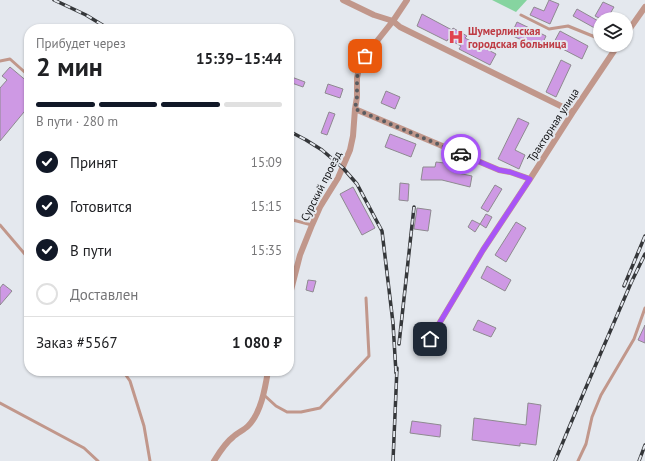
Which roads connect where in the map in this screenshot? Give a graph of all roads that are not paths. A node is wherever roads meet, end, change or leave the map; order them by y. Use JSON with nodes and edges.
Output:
{"nodes":[{"id":1,"x":344,"y":0,"type":"edge"},
{"id":2,"x":407,"y":0,"type":"edge"},
{"id":3,"x":645,"y":7,"type":"edge"},
{"id":4,"x":521,"y":15,"type":"dead end"},
{"id":5,"x":393,"y":21,"type":"junction"},
{"id":6,"x":633,"y":24,"type":"edge"},
{"id":7,"x":593,"y":36,"type":"edge"},
{"id":8,"x":612,"y":52,"type":"edge"},
{"id":9,"x":0,"y":61,"type":"edge"},
{"id":10,"x":24,"y":71,"type":"edge"},
{"id":11,"x":355,"y":109,"type":"junction"},
{"id":12,"x":573,"y":112,"type":"junction"},
{"id":13,"x":530,"y":179,"type":"junction"},
{"id":14,"x":294,"y":220,"type":"edge"},
{"id":15,"x":0,"y":225,"type":"edge"},
{"id":16,"x":312,"y":225,"type":"junction"},
{"id":17,"x":24,"y":253,"type":"edge"},
{"id":18,"x":294,"y":278,"type":"edge"},
{"id":19,"x":366,"y":298,"type":"dead end"},
{"id":20,"x":645,"y":308,"type":"edge"},
{"id":21,"x":430,"y":339,"type":"dead end"},
{"id":22,"x":126,"y":376,"type":"edge"},
{"id":23,"x":267,"y":376,"type":"edge"},
{"id":24,"x":264,"y":395,"type":"junction"},
{"id":25,"x":0,"y":403,"type":"edge"},
{"id":26,"x":98,"y":461,"type":"edge"},
{"id":27,"x":150,"y":461,"type":"edge"},
{"id":28,"x":214,"y":461,"type":"edge"},
{"id":29,"x":578,"y":461,"type":"edge"}],
"edges":[{"from":1,"to":5,"type":"street"},
{"from":2,"to":5,"type":"street","name":"Сурский проезд"},
{"from":3,"to":6,"type":"street"},
{"from":4,"to":7,"type":"lane"},
{"from":5,"to":11,"type":"street","name":"Сурский проезд"},
{"from":5,"to":12,"type":"street"},
{"from":8,"to":12,"type":"street","name":"Тракторная улица"},
{"from":9,"to":10,"type":"lane"},
{"from":11,"to":13,"type":"street"},
{"from":11,"to":16,"type":"street","name":"Сурский проезд"},
{"from":12,"to":13,"type":"street","name":"Тракторная улица"},
{"from":13,"to":21,"type":"street","name":"Тракторная улица"},
{"from":14,"to":16,"type":"lane"},
{"from":15,"to":17,"type":"lane"},
{"from":16,"to":18,"type":"street","name":"Сурский проезд"},
{"from":19,"to":24,"type":"lane"},
{"from":20,"to":29,"type":"lane"},
{"from":22,"to":27,"type":"lane"},
{"from":23,"to":24,"type":"street"},
{"from":24,"to":28,"type":"street"},
{"from":25,"to":26,"type":"lane"}]}
